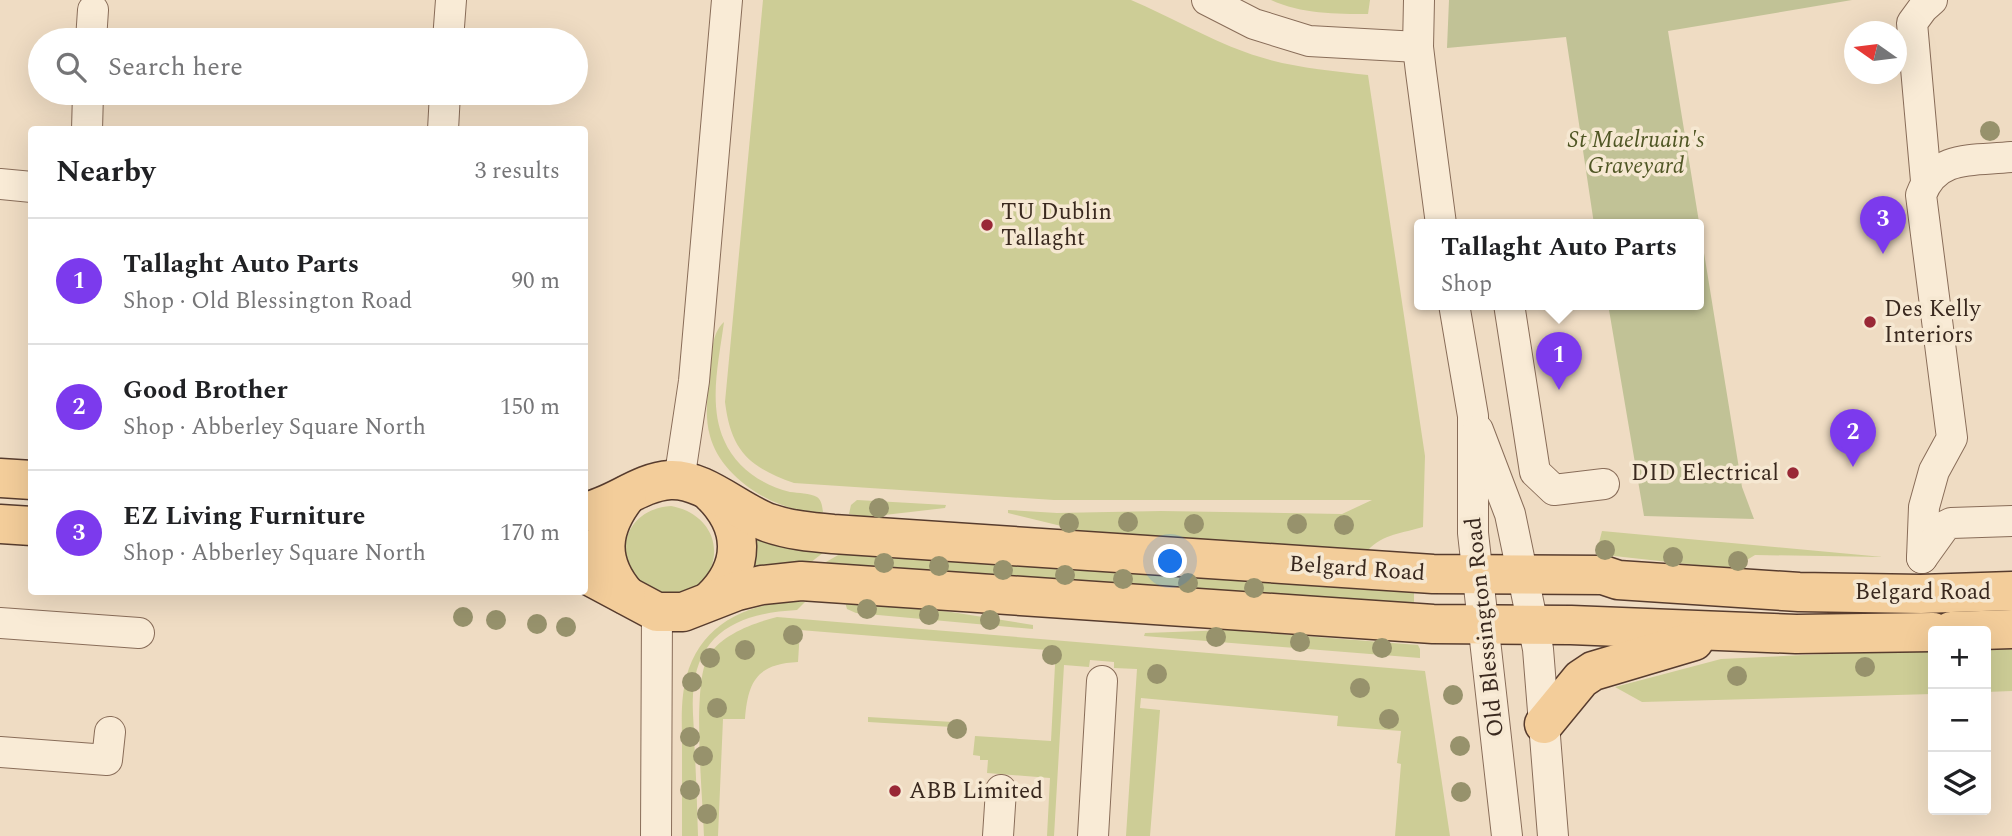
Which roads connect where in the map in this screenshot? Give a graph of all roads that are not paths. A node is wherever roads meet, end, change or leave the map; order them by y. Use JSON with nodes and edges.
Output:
{"nodes":[{"id":1,"x":451,"y":0,"type":"edge"},
{"id":2,"x":727,"y":0,"type":"edge"},
{"id":3,"x":1208,"y":0,"type":"edge"},
{"id":4,"x":1419,"y":0,"type":"edge"},
{"id":5,"x":1932,"y":0,"type":"edge"},
{"id":6,"x":93,"y":10,"type":"dead end"},
{"id":7,"x":92,"y":28,"type":"edge"},
{"id":8,"x":449,"y":28,"type":"edge"},
{"id":9,"x":1418,"y":47,"type":"junction"},
{"id":10,"x":88,"y":105,"type":"edge"},
{"id":11,"x":444,"y":105,"type":"edge"},
{"id":12,"x":86,"y":126,"type":"edge"},
{"id":13,"x":443,"y":126,"type":"edge"},
{"id":14,"x":2012,"y":157,"type":"edge"},
{"id":15,"x":1926,"y":181,"type":"junction"},
{"id":16,"x":0,"y":184,"type":"edge"},
{"id":17,"x":28,"y":187,"type":"edge"},
{"id":18,"x":1440,"y":219,"type":"edge"},
{"id":19,"x":1455,"y":310,"type":"edge"},
{"id":20,"x":1510,"y":310,"type":"edge"},
{"id":21,"x":1473,"y":416,"type":"junction"},
{"id":22,"x":1934,"y":471,"type":"junction"},
{"id":23,"x":0,"y":478,"type":"edge"},
{"id":24,"x":28,"y":480,"type":"edge"},
{"id":25,"x":1604,"y":484,"type":"dead end"},
{"id":26,"x":695,"y":487,"type":"junction"},
{"id":27,"x":627,"y":495,"type":"junction"},
{"id":28,"x":1924,"y":507,"type":"junction"},
{"id":29,"x":588,"y":511,"type":"edge"},
{"id":30,"x":1972,"y":516,"type":"junction"},
{"id":31,"x":2012,"y":521,"type":"edge"},
{"id":32,"x":0,"y":524,"type":"edge"},
{"id":33,"x":28,"y":526,"type":"edge"},
{"id":34,"x":588,"y":575,"type":"edge"},
{"id":35,"x":1478,"y":575,"type":"junction"},
{"id":36,"x":1523,"y":575,"type":"junction"},
{"id":37,"x":1921,"y":576,"type":"junction"},
{"id":38,"x":2012,"y":591,"type":"edge"},
{"id":39,"x":712,"y":599,"type":"junction"},
{"id":40,"x":642,"y":604,"type":"junction"},
{"id":41,"x":0,"y":623,"type":"edge"},
{"id":42,"x":1483,"y":625,"type":"junction"},
{"id":43,"x":1533,"y":625,"type":"junction"},
{"id":44,"x":1934,"y":626,"type":"edge"},
{"id":45,"x":2012,"y":629,"type":"edge"},
{"id":46,"x":1991,"y":630,"type":"edge"},
{"id":47,"x":1733,"y":631,"type":"junction"},
{"id":48,"x":1928,"y":632,"type":"edge"},
{"id":49,"x":139,"y":634,"type":"dead end"},
{"id":50,"x":1102,"y":681,"type":"dead end"},
{"id":51,"x":1544,"y":724,"type":"junction"},
{"id":52,"x":110,"y":732,"type":"dead end"},
{"id":53,"x":0,"y":752,"type":"edge"},
{"id":54,"x":1001,"y":790,"type":"dead end"},
{"id":55,"x":656,"y":836,"type":"edge"},
{"id":56,"x":998,"y":836,"type":"edge"},
{"id":57,"x":1093,"y":836,"type":"edge"},
{"id":58,"x":1507,"y":836,"type":"edge"},
{"id":59,"x":1553,"y":836,"type":"edge"}],
"edges":[{"from":1,"to":8,"type":"street"},
{"from":2,"to":26,"type":"street"},
{"from":3,"to":9,"type":"street"},
{"from":4,"to":9,"type":"street"},
{"from":5,"to":15,"type":"street"},
{"from":6,"to":7,"type":"street"},
{"from":9,"to":18,"type":"street"},
{"from":10,"to":12,"type":"street"},
{"from":11,"to":13,"type":"street"},
{"from":14,"to":15,"type":"street"},
{"from":15,"to":22,"type":"street"},
{"from":16,"to":17,"type":"street"},
{"from":19,"to":21,"type":"street","name":"Old Blessington Road"},
{"from":20,"to":25,"type":"street"},
{"from":21,"to":35,"type":"street","name":"Old Blessington Road"},
{"from":21,"to":36,"type":"street","name":"Old Blessington Road"},
{"from":22,"to":28,"type":"street"},
{"from":22,"to":30,"type":"street"},
{"from":23,"to":24,"type":"main road"},
{"from":26,"to":27,"type":"main road"},
{"from":26,"to":35,"type":"main road","name":"Belgard Road"},
{"from":26,"to":39,"type":"main road"},
{"from":27,"to":29,"type":"main road"},
{"from":27,"to":40,"type":"main road"},
{"from":28,"to":30,"type":"street"},
{"from":28,"to":37,"type":"street"},
{"from":30,"to":31,"type":"street"},
{"from":30,"to":37,"type":"street"},
{"from":32,"to":33,"type":"main road"},
{"from":34,"to":40,"type":"main road"},
{"from":35,"to":36,"type":"main road","name":"Belgard Road"},
{"from":35,"to":42,"type":"street","name":"Old Blessington Road"},
{"from":36,"to":37,"type":"main road","name":"Belgard Road"},
{"from":36,"to":43,"type":"street","name":"Old Blessington Road"},
{"from":37,"to":38,"type":"main road","name":"Belgard Road"},
{"from":37,"to":44,"type":"street"},
{"from":39,"to":40,"type":"main road","name":"Belgard Road"},
{"from":39,"to":42,"type":"main road","name":"Belgard Road"},
{"from":40,"to":55,"type":"street"},
{"from":41,"to":49,"type":"street"},
{"from":42,"to":43,"type":"main road","name":"Belgard Road"},
{"from":42,"to":58,"type":"street","name":"Old Blessington Road"},
{"from":43,"to":47,"type":"main road","name":"Belgard Road"},
{"from":43,"to":51,"type":"street","name":"Old Blessington Road"},
{"from":45,"to":46,"type":"main road","name":"Belgard Road"},
{"from":47,"to":48,"type":"main road","name":"Belgard Road"},
{"from":47,"to":51,"type":"main road"},
{"from":50,"to":57,"type":"street"},
{"from":51,"to":59,"type":"street","name":"Old Blessington Road"},
{"from":52,"to":53,"type":"street"},
{"from":54,"to":56,"type":"street"}]}
